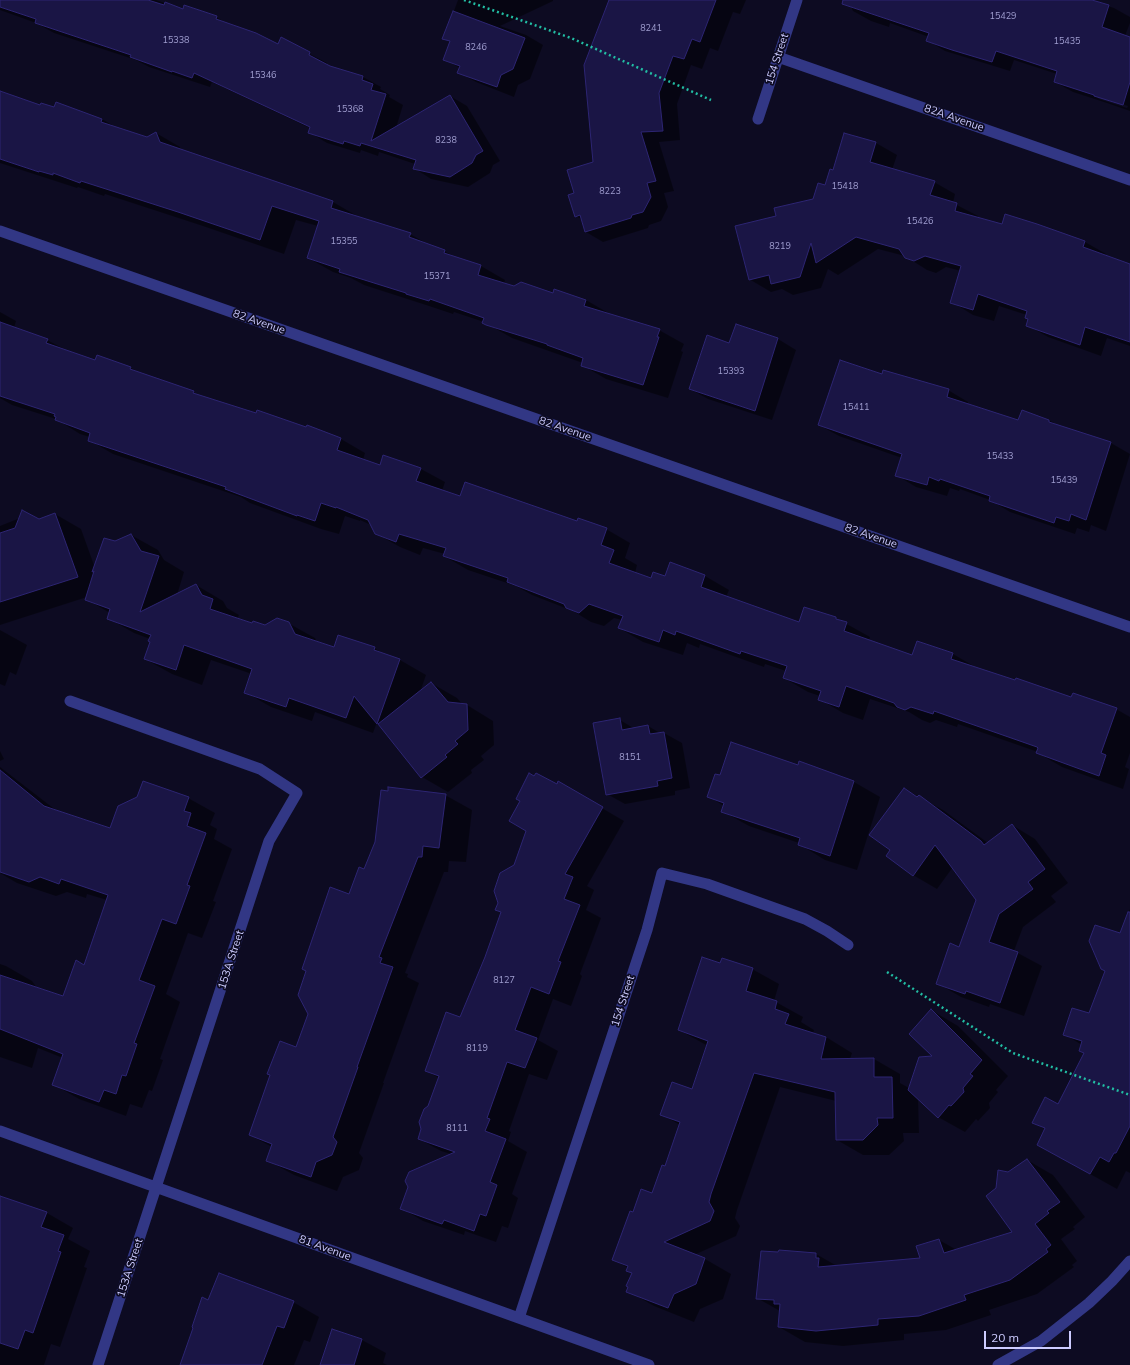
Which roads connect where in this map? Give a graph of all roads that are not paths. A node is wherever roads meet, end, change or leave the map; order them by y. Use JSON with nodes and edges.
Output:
{"nodes":[{"id":1,"x":797,"y":0,"type":"edge"},
{"id":2,"x":778,"y":57,"type":"junction"},
{"id":3,"x":758,"y":119,"type":"dead end"},
{"id":4,"x":1130,"y":180,"type":"edge"},
{"id":5,"x":0,"y":231,"type":"edge"},
{"id":6,"x":1130,"y":627,"type":"edge"},
{"id":7,"x":70,"y":702,"type":"dead end"},
{"id":8,"x":848,"y":945,"type":"dead end"},
{"id":9,"x":0,"y":1131,"type":"edge"},
{"id":10,"x":157,"y":1187,"type":"junction"},
{"id":11,"x":1130,"y":1261,"type":"edge"},
{"id":12,"x":519,"y":1318,"type":"junction"},
{"id":13,"x":98,"y":1365,"type":"edge"},
{"id":14,"x":649,"y":1365,"type":"edge"},
{"id":15,"x":998,"y":1365,"type":"edge"}],
"edges":[{"from":1,"to":2,"type":"street","name":"154 Street"},
{"from":2,"to":3,"type":"street","name":"154 Street"},
{"from":2,"to":4,"type":"street","name":"82A Avenue"},
{"from":5,"to":6,"type":"street","name":"82 Avenue"},
{"from":7,"to":10,"type":"street","name":"153A Street"},
{"from":8,"to":12,"type":"street","name":"154 Street"},
{"from":9,"to":10,"type":"street","name":"81 Avenue"},
{"from":10,"to":12,"type":"street","name":"81 Avenue"},
{"from":10,"to":13,"type":"street","name":"153A Street"},
{"from":11,"to":15,"type":"street"},
{"from":12,"to":14,"type":"street","name":"81 Avenue"}]}
